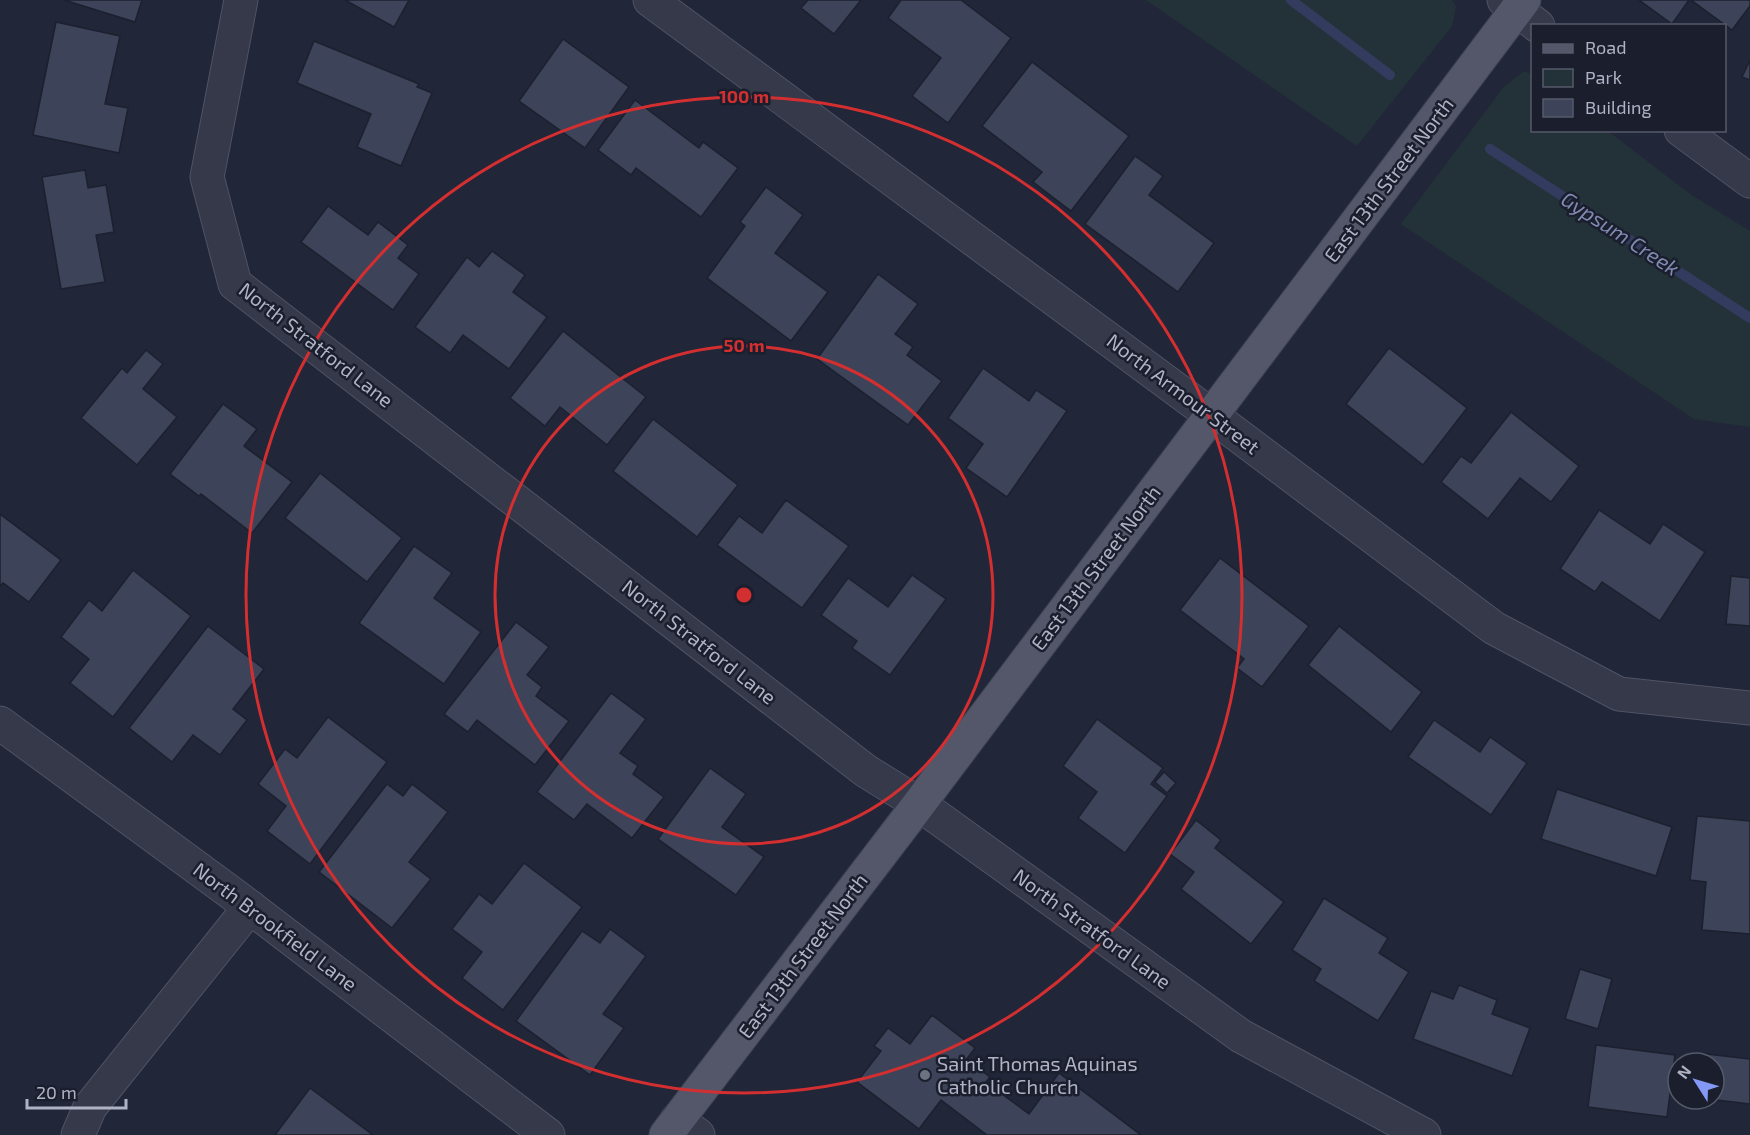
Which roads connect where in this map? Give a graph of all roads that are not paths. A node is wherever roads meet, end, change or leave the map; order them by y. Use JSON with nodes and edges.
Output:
{"nodes":[{"id":1,"x":241,"y":0,"type":"edge"},
{"id":2,"x":650,"y":0,"type":"edge"},
{"id":3,"x":1521,"y":9,"type":"edge"},
{"id":4,"x":1684,"y":132,"type":"edge"},
{"id":5,"x":1750,"y":181,"type":"edge"},
{"id":6,"x":1211,"y":415,"type":"junction"},
{"id":7,"x":1750,"y":708,"type":"edge"},
{"id":8,"x":0,"y":723,"type":"edge"},
{"id":9,"x":919,"y":804,"type":"junction"},
{"id":10,"x":250,"y":907,"type":"junction"},
{"id":11,"x":680,"y":1130,"type":"edge"},
{"id":12,"x":537,"y":1132,"type":"edge"},
{"id":13,"x":78,"y":1135,"type":"edge"},
{"id":14,"x":1424,"y":1135,"type":"edge"}],
"edges":[{"from":1,"to":9,"type":"street","name":"North Stratford Lane"},
{"from":2,"to":6,"type":"street","name":"North Armour Street"},
{"from":3,"to":6,"type":"main road","name":"East 13th Street North"},
{"from":4,"to":5,"type":"street"},
{"from":6,"to":7,"type":"street","name":"North Armour Street"},
{"from":6,"to":9,"type":"main road","name":"East 13th Street North"},
{"from":8,"to":10,"type":"street","name":"North Brookfield Lane"},
{"from":9,"to":11,"type":"main road","name":"East 13th Street North"},
{"from":9,"to":14,"type":"street","name":"North Stratford Lane"},
{"from":10,"to":12,"type":"street","name":"North Brookfield Lane"},
{"from":10,"to":13,"type":"street"}]}
